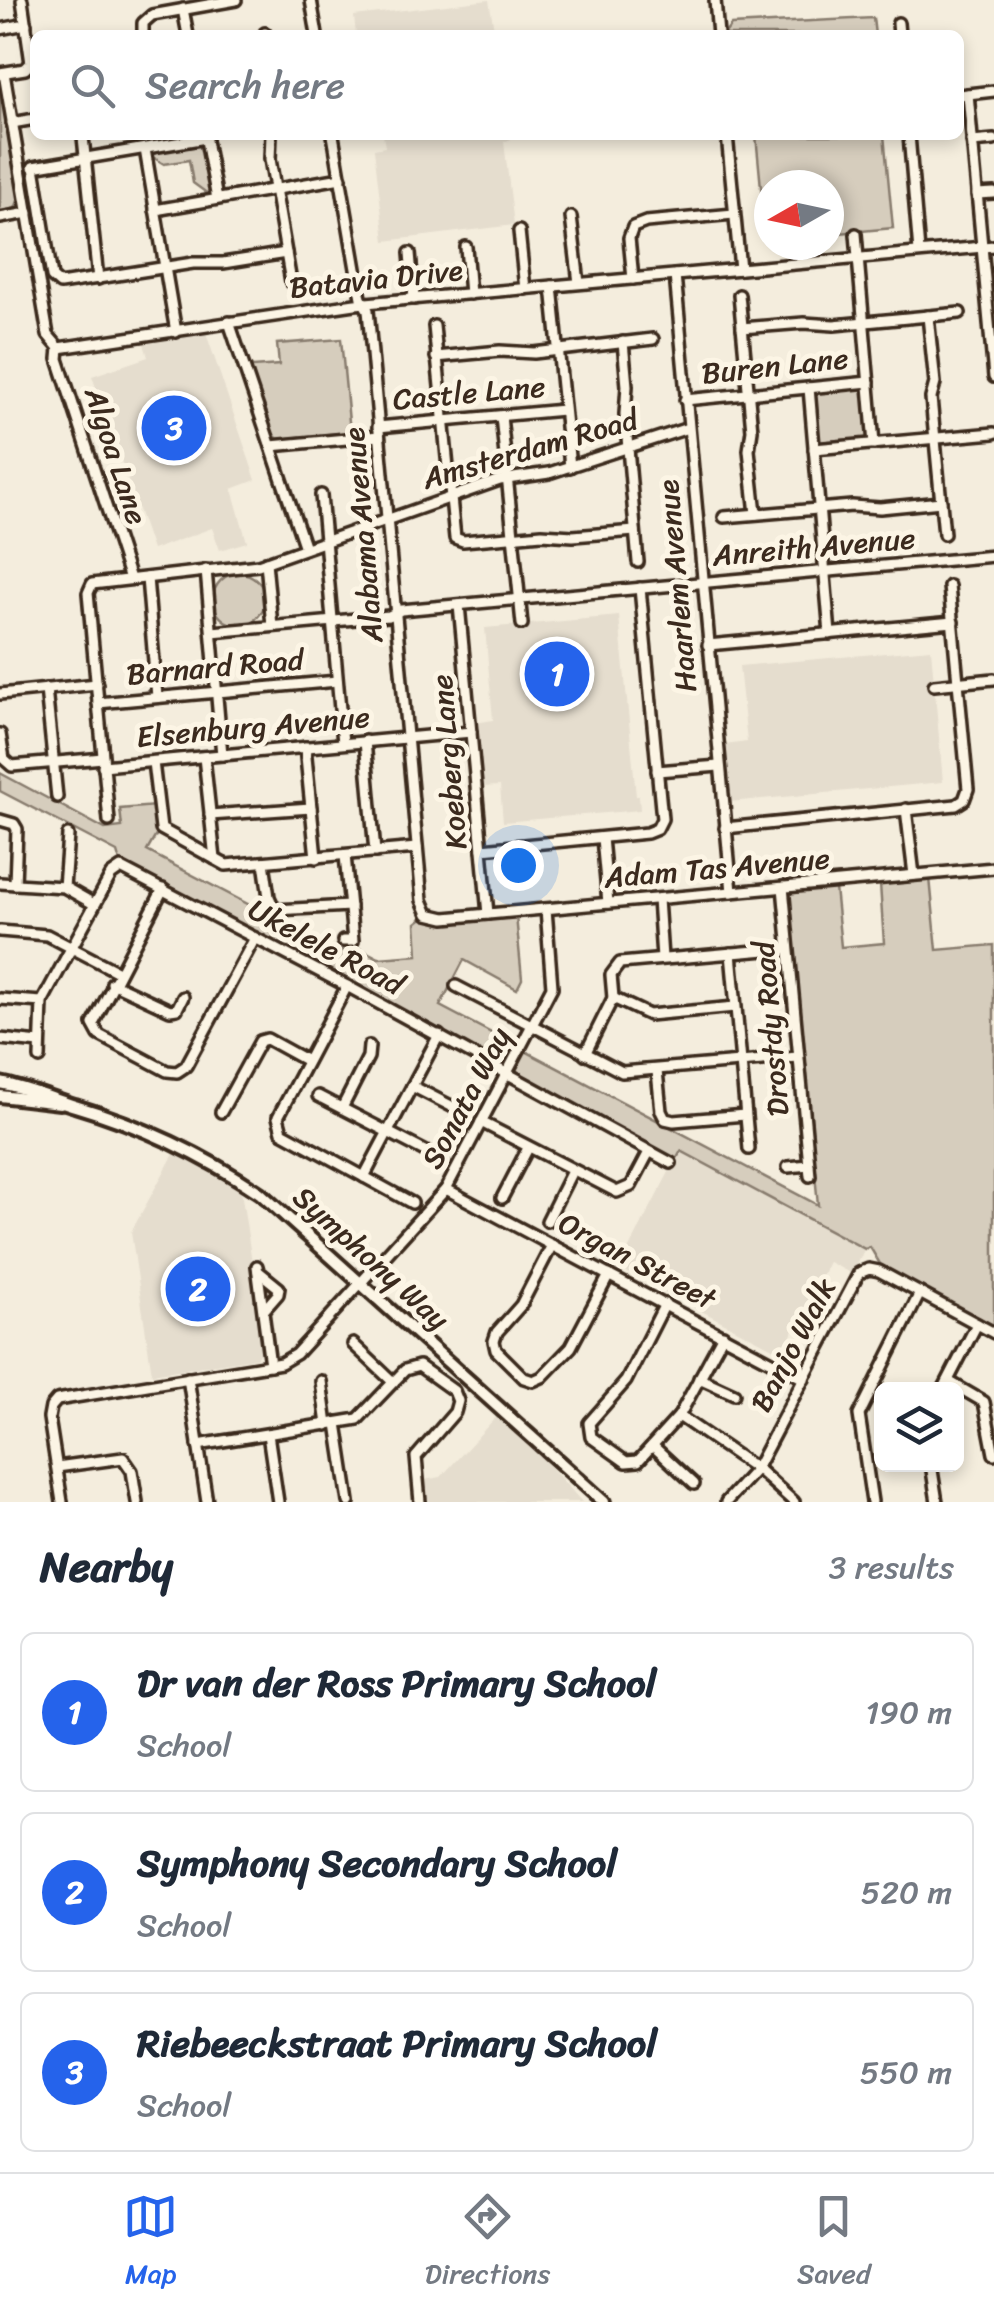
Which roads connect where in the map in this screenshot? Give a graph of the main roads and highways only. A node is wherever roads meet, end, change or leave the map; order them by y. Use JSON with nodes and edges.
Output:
{"nodes":[{"id":1,"x":0,"y":1083,"type":"edge"},
{"id":2,"x":0,"y":1096,"type":"edge"},
{"id":3,"x":71,"y":1104,"type":"junction"},
{"id":4,"x":604,"y":1502,"type":"edge"}],
"edges":[{"from":1,"to":3,"type":"main road","name":"Symphony Way"},
{"from":2,"to":3,"type":"main road","name":"Symphony Way"},
{"from":3,"to":4,"type":"main road","name":"Symphony Way"}]}
